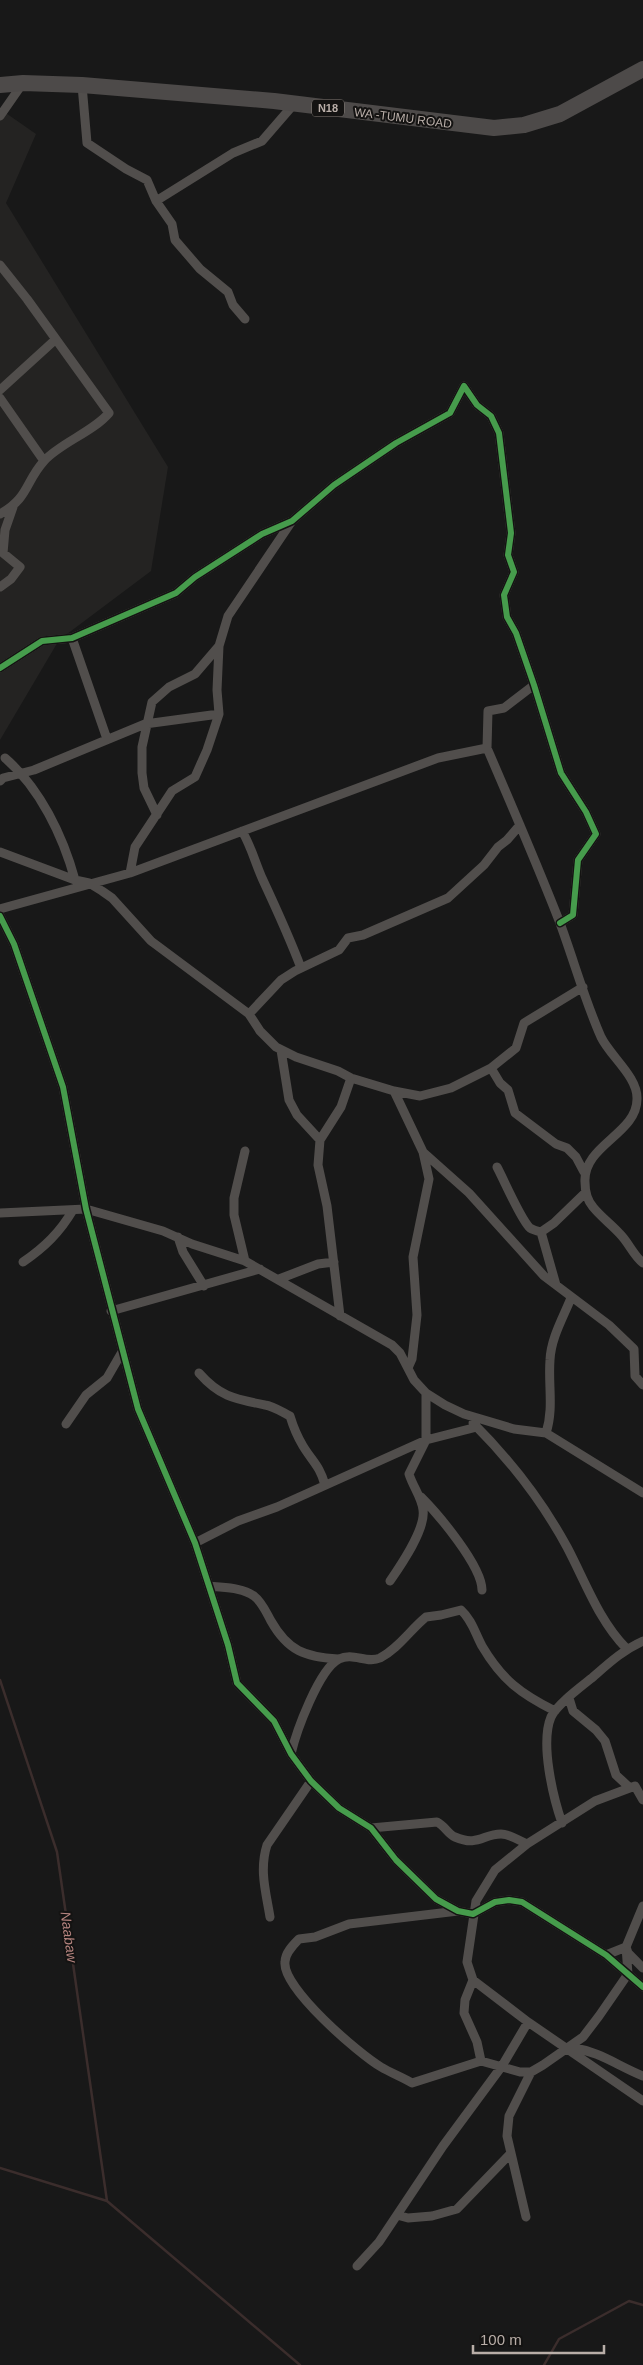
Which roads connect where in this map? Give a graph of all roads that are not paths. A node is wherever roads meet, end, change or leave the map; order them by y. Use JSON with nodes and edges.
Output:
{"nodes":[{"id":1,"x":643,"y":69,"type":"edge"},
{"id":2,"x":23,"y":83,"type":"junction"},
{"id":3,"x":0,"y":85,"type":"edge"},
{"id":4,"x":82,"y":85,"type":"junction"},
{"id":5,"x":294,"y":104,"type":"junction"},
{"id":6,"x":0,"y":116,"type":"edge"},
{"id":7,"x":156,"y":202,"type":"junction"},
{"id":8,"x":0,"y":265,"type":"edge"},
{"id":9,"x":245,"y":319,"type":"dead end"},
{"id":10,"x":56,"y":339,"type":"junction"},
{"id":11,"x":0,"y":390,"type":"edge"},
{"id":12,"x":0,"y":398,"type":"edge"},
{"id":13,"x":44,"y":461,"type":"junction"},
{"id":14,"x":13,"y":507,"type":"junction"},
{"id":15,"x":0,"y":514,"type":"edge"},
{"id":16,"x":292,"y":521,"type":"junction"},
{"id":17,"x":0,"y":587,"type":"edge"},
{"id":18,"x":72,"y":638,"type":"junction"},
{"id":19,"x":220,"y":646,"type":"junction"},
{"id":20,"x":0,"y":668,"type":"edge"},
{"id":21,"x":534,"y":685,"type":"junction"},
{"id":22,"x":219,"y":714,"type":"junction"},
{"id":23,"x":147,"y":723,"type":"junction"},
{"id":24,"x":107,"y":739,"type":"junction"},
{"id":25,"x":487,"y":748,"type":"junction"},
{"id":26,"x":5,"y":758,"type":"dead end"},
{"id":27,"x":22,"y":773,"type":"junction"},
{"id":28,"x":0,"y":781,"type":"edge"},
{"id":29,"x":157,"y":815,"type":"junction"},
{"id":30,"x":520,"y":825,"type":"junction"},
{"id":31,"x":242,"y":831,"type":"junction"},
{"id":32,"x":0,"y":852,"type":"edge"},
{"id":33,"x":130,"y":873,"type":"junction"},
{"id":34,"x":75,"y":880,"type":"junction"},
{"id":35,"x":89,"y":884,"type":"junction"},
{"id":36,"x":0,"y":909,"type":"edge"},
{"id":37,"x":0,"y":916,"type":"edge"},
{"id":38,"x":560,"y":923,"type":"junction"},
{"id":39,"x":300,"y":968,"type":"junction"},
{"id":40,"x":583,"y":987,"type":"junction"},
{"id":41,"x":249,"y":1014,"type":"junction"},
{"id":42,"x":281,"y":1050,"type":"junction"},
{"id":43,"x":491,"y":1068,"type":"junction"},
{"id":44,"x":351,"y":1078,"type":"junction"},
{"id":45,"x":394,"y":1091,"type":"junction"},
{"id":46,"x":640,"y":1100,"type":"edge"},
{"id":47,"x":320,"y":1140,"type":"junction"},
{"id":48,"x":245,"y":1150,"type":"dead end"},
{"id":49,"x":423,"y":1152,"type":"junction"},
{"id":50,"x":497,"y":1167,"type":"dead end"},
{"id":51,"x":584,"y":1172,"type":"junction"},
{"id":52,"x":585,"y":1193,"type":"junction"},
{"id":53,"x":86,"y":1209,"type":"junction"},
{"id":54,"x":73,"y":1210,"type":"junction"},
{"id":55,"x":0,"y":1213,"type":"edge"},
{"id":56,"x":541,"y":1232,"type":"junction"},
{"id":57,"x":178,"y":1237,"type":"junction"},
{"id":58,"x":245,"y":1260,"type":"junction"},
{"id":59,"x":23,"y":1262,"type":"dead end"},
{"id":60,"x":334,"y":1262,"type":"junction"},
{"id":61,"x":643,"y":1263,"type":"edge"},
{"id":62,"x":260,"y":1269,"type":"junction"},
{"id":63,"x":279,"y":1279,"type":"junction"},
{"id":64,"x":204,"y":1286,"type":"junction"},
{"id":65,"x":556,"y":1286,"type":"junction"},
{"id":66,"x":571,"y":1298,"type":"junction"},
{"id":67,"x":111,"y":1311,"type":"junction"},
{"id":68,"x":340,"y":1316,"type":"junction"},
{"id":69,"x":122,"y":1352,"type":"junction"},
{"id":70,"x":408,"y":1368,"type":"junction"},
{"id":71,"x":200,"y":1373,"type":"dead end"},
{"id":72,"x":643,"y":1385,"type":"edge"},
{"id":73,"x":426,"y":1393,"type":"junction"},
{"id":74,"x":464,"y":1414,"type":"junction"},
{"id":75,"x":66,"y":1424,"type":"dead end"},
{"id":76,"x":477,"y":1427,"type":"junction"},
{"id":77,"x":546,"y":1433,"type":"junction"},
{"id":78,"x":426,"y":1440,"type":"junction"},
{"id":79,"x":325,"y":1485,"type":"junction"},
{"id":80,"x":632,"y":1486,"type":"junction"},
{"id":81,"x":416,"y":1491,"type":"junction"},
{"id":82,"x":643,"y":1493,"type":"edge"},
{"id":83,"x":643,"y":1497,"type":"edge"},
{"id":84,"x":195,"y":1543,"type":"junction"},
{"id":85,"x":390,"y":1581,"type":"dead end"},
{"id":86,"x":209,"y":1586,"type":"junction"},
{"id":87,"x":482,"y":1590,"type":"dead end"},
{"id":88,"x":643,"y":1641,"type":"edge"},
{"id":89,"x":626,"y":1648,"type":"junction"},
{"id":90,"x":338,"y":1659,"type":"junction"},
{"id":91,"x":569,"y":1698,"type":"junction"},
{"id":92,"x":555,"y":1711,"type":"junction"},
{"id":93,"x":290,"y":1754,"type":"junction"},
{"id":94,"x":311,"y":1781,"type":"junction"},
{"id":95,"x":636,"y":1785,"type":"edge"},
{"id":96,"x":643,"y":1800,"type":"edge"},
{"id":97,"x":562,"y":1823,"type":"junction"},
{"id":98,"x":371,"y":1828,"type":"junction"},
{"id":99,"x":527,"y":1844,"type":"junction"},
{"id":100,"x":643,"y":1906,"type":"edge"},
{"id":101,"x":458,"y":1911,"type":"junction"},
{"id":102,"x":473,"y":1914,"type":"junction"},
{"id":103,"x":270,"y":1917,"type":"dead end"},
{"id":104,"x":626,"y":1947,"type":"junction"},
{"id":105,"x":606,"y":1955,"type":"junction"},
{"id":106,"x":641,"y":1964,"type":"edge"},
{"id":107,"x":628,"y":1974,"type":"junction"},
{"id":108,"x":473,"y":1980,"type":"junction"},
{"id":109,"x":643,"y":1987,"type":"edge"},
{"id":110,"x":528,"y":2022,"type":"junction"},
{"id":111,"x":567,"y":2047,"type":"junction"},
{"id":112,"x":481,"y":2062,"type":"junction"},
{"id":113,"x":502,"y":2066,"type":"junction"},
{"id":114,"x":531,"y":2072,"type":"junction"},
{"id":115,"x":643,"y":2076,"type":"edge"},
{"id":116,"x":643,"y":2101,"type":"edge"},
{"id":117,"x":510,"y":2153,"type":"junction"},
{"id":118,"x":397,"y":2215,"type":"junction"},
{"id":119,"x":526,"y":2217,"type":"dead end"},
{"id":120,"x":357,"y":2266,"type":"dead end"}],
"edges":[{"from":1,"to":5,"type":"highway","name":"WA -TUMU ROAD","number":"N18"},
{"from":2,"to":3,"type":"highway","name":"WA -TUMU ROAD","number":"N18"},
{"from":2,"to":4,"type":"highway","name":"WA -TUMU ROAD","number":"N18"},
{"from":2,"to":6,"type":"street"},
{"from":4,"to":5,"type":"highway","name":"WA -TUMU ROAD","number":"N18"},
{"from":4,"to":7,"type":"street"},
{"from":5,"to":7,"type":"street"},
{"from":7,"to":9,"type":"street"},
{"from":8,"to":10,"type":"street"},
{"from":10,"to":11,"type":"street"},
{"from":10,"to":13,"type":"street"},
{"from":12,"to":13,"type":"street"},
{"from":13,"to":14,"type":"street"},
{"from":14,"to":15,"type":"street"},
{"from":14,"to":17,"type":"street"},
{"from":16,"to":18,"type":"street"},
{"from":16,"to":19,"type":"street"},
{"from":16,"to":21,"type":"street"},
{"from":18,"to":20,"type":"street"},
{"from":18,"to":24,"type":"street"},
{"from":19,"to":22,"type":"street"},
{"from":19,"to":23,"type":"street"},
{"from":21,"to":25,"type":"street"},
{"from":21,"to":38,"type":"street"},
{"from":22,"to":23,"type":"street"},
{"from":22,"to":29,"type":"street"},
{"from":23,"to":24,"type":"street"},
{"from":23,"to":29,"type":"street"},
{"from":24,"to":27,"type":"street"},
{"from":25,"to":30,"type":"street"},
{"from":25,"to":31,"type":"street"},
{"from":26,"to":27,"type":"street"},
{"from":27,"to":28,"type":"street"},
{"from":27,"to":34,"type":"street"},
{"from":29,"to":33,"type":"street"},
{"from":30,"to":38,"type":"street"},
{"from":30,"to":39,"type":"street"},
{"from":31,"to":33,"type":"street"},
{"from":31,"to":39,"type":"street"},
{"from":32,"to":34,"type":"street"},
{"from":33,"to":35,"type":"street"},
{"from":34,"to":35,"type":"street"},
{"from":35,"to":36,"type":"street"},
{"from":35,"to":41,"type":"street"},
{"from":37,"to":53,"type":"street"},
{"from":38,"to":40,"type":"street"},
{"from":39,"to":41,"type":"street"},
{"from":40,"to":43,"type":"street"},
{"from":40,"to":46,"type":"street"},
{"from":41,"to":42,"type":"street"},
{"from":42,"to":44,"type":"street"},
{"from":42,"to":47,"type":"street"},
{"from":43,"to":45,"type":"street"},
{"from":43,"to":51,"type":"street"},
{"from":44,"to":45,"type":"street"},
{"from":44,"to":47,"type":"street"},
{"from":45,"to":49,"type":"street"},
{"from":46,"to":51,"type":"street"},
{"from":47,"to":60,"type":"street"},
{"from":48,"to":58,"type":"street"},
{"from":49,"to":65,"type":"street"},
{"from":49,"to":70,"type":"street"},
{"from":50,"to":56,"type":"street"},
{"from":51,"to":52,"type":"street"},
{"from":52,"to":56,"type":"street"},
{"from":52,"to":61,"type":"street"},
{"from":53,"to":54,"type":"street"},
{"from":53,"to":57,"type":"street"},
{"from":53,"to":67,"type":"street"},
{"from":54,"to":55,"type":"street"},
{"from":54,"to":59,"type":"street"},
{"from":56,"to":65,"type":"street"},
{"from":57,"to":58,"type":"street"},
{"from":57,"to":64,"type":"street"},
{"from":58,"to":62,"type":"street"},
{"from":60,"to":63,"type":"street"},
{"from":60,"to":68,"type":"street"},
{"from":62,"to":63,"type":"street"},
{"from":62,"to":64,"type":"street"},
{"from":63,"to":68,"type":"street"},
{"from":64,"to":67,"type":"street"},
{"from":65,"to":66,"type":"street"},
{"from":66,"to":72,"type":"street"},
{"from":66,"to":77,"type":"street"},
{"from":67,"to":69,"type":"street"},
{"from":68,"to":70,"type":"street"},
{"from":69,"to":75,"type":"street"},
{"from":69,"to":84,"type":"street"},
{"from":70,"to":73,"type":"street"},
{"from":71,"to":79,"type":"street"},
{"from":73,"to":74,"type":"street"},
{"from":73,"to":78,"type":"street"},
{"from":74,"to":76,"type":"street"},
{"from":74,"to":77,"type":"street"},
{"from":76,"to":78,"type":"street"},
{"from":76,"to":89,"type":"street"},
{"from":77,"to":80,"type":"street"},
{"from":78,"to":79,"type":"street"},
{"from":78,"to":81,"type":"street"},
{"from":79,"to":84,"type":"street"},
{"from":80,"to":82,"type":"street"},
{"from":80,"to":83,"type":"street"},
{"from":81,"to":85,"type":"street"},
{"from":81,"to":87,"type":"street"},
{"from":84,"to":86,"type":"street"},
{"from":86,"to":90,"type":"street"},
{"from":86,"to":93,"type":"street"},
{"from":88,"to":89,"type":"street"},
{"from":89,"to":91,"type":"street"},
{"from":90,"to":92,"type":"street"},
{"from":90,"to":93,"type":"street"},
{"from":91,"to":92,"type":"street"},
{"from":91,"to":95,"type":"street"},
{"from":92,"to":97,"type":"street"},
{"from":93,"to":94,"type":"street"},
{"from":94,"to":98,"type":"street"},
{"from":94,"to":103,"type":"street"},
{"from":95,"to":96,"type":"street"},
{"from":95,"to":97,"type":"street"},
{"from":97,"to":99,"type":"street"},
{"from":98,"to":99,"type":"street"},
{"from":98,"to":101,"type":"street"},
{"from":99,"to":102,"type":"street"},
{"from":100,"to":104,"type":"street"},
{"from":101,"to":102,"type":"street"},
{"from":101,"to":112,"type":"street"},
{"from":102,"to":105,"type":"street"},
{"from":102,"to":108,"type":"street"},
{"from":104,"to":105,"type":"street"},
{"from":104,"to":106,"type":"street"},
{"from":104,"to":107,"type":"street"},
{"from":105,"to":107,"type":"street"},
{"from":107,"to":109,"type":"street"},
{"from":107,"to":111,"type":"street"},
{"from":108,"to":110,"type":"street"},
{"from":108,"to":112,"type":"street"},
{"from":110,"to":111,"type":"street"},
{"from":110,"to":113,"type":"street"},
{"from":111,"to":114,"type":"street"},
{"from":111,"to":115,"type":"street"},
{"from":111,"to":116,"type":"street"},
{"from":112,"to":113,"type":"street"},
{"from":113,"to":114,"type":"street"},
{"from":113,"to":118,"type":"street"},
{"from":114,"to":117,"type":"street"},
{"from":117,"to":118,"type":"street"},
{"from":117,"to":119,"type":"street"},
{"from":118,"to":120,"type":"street"}]}
